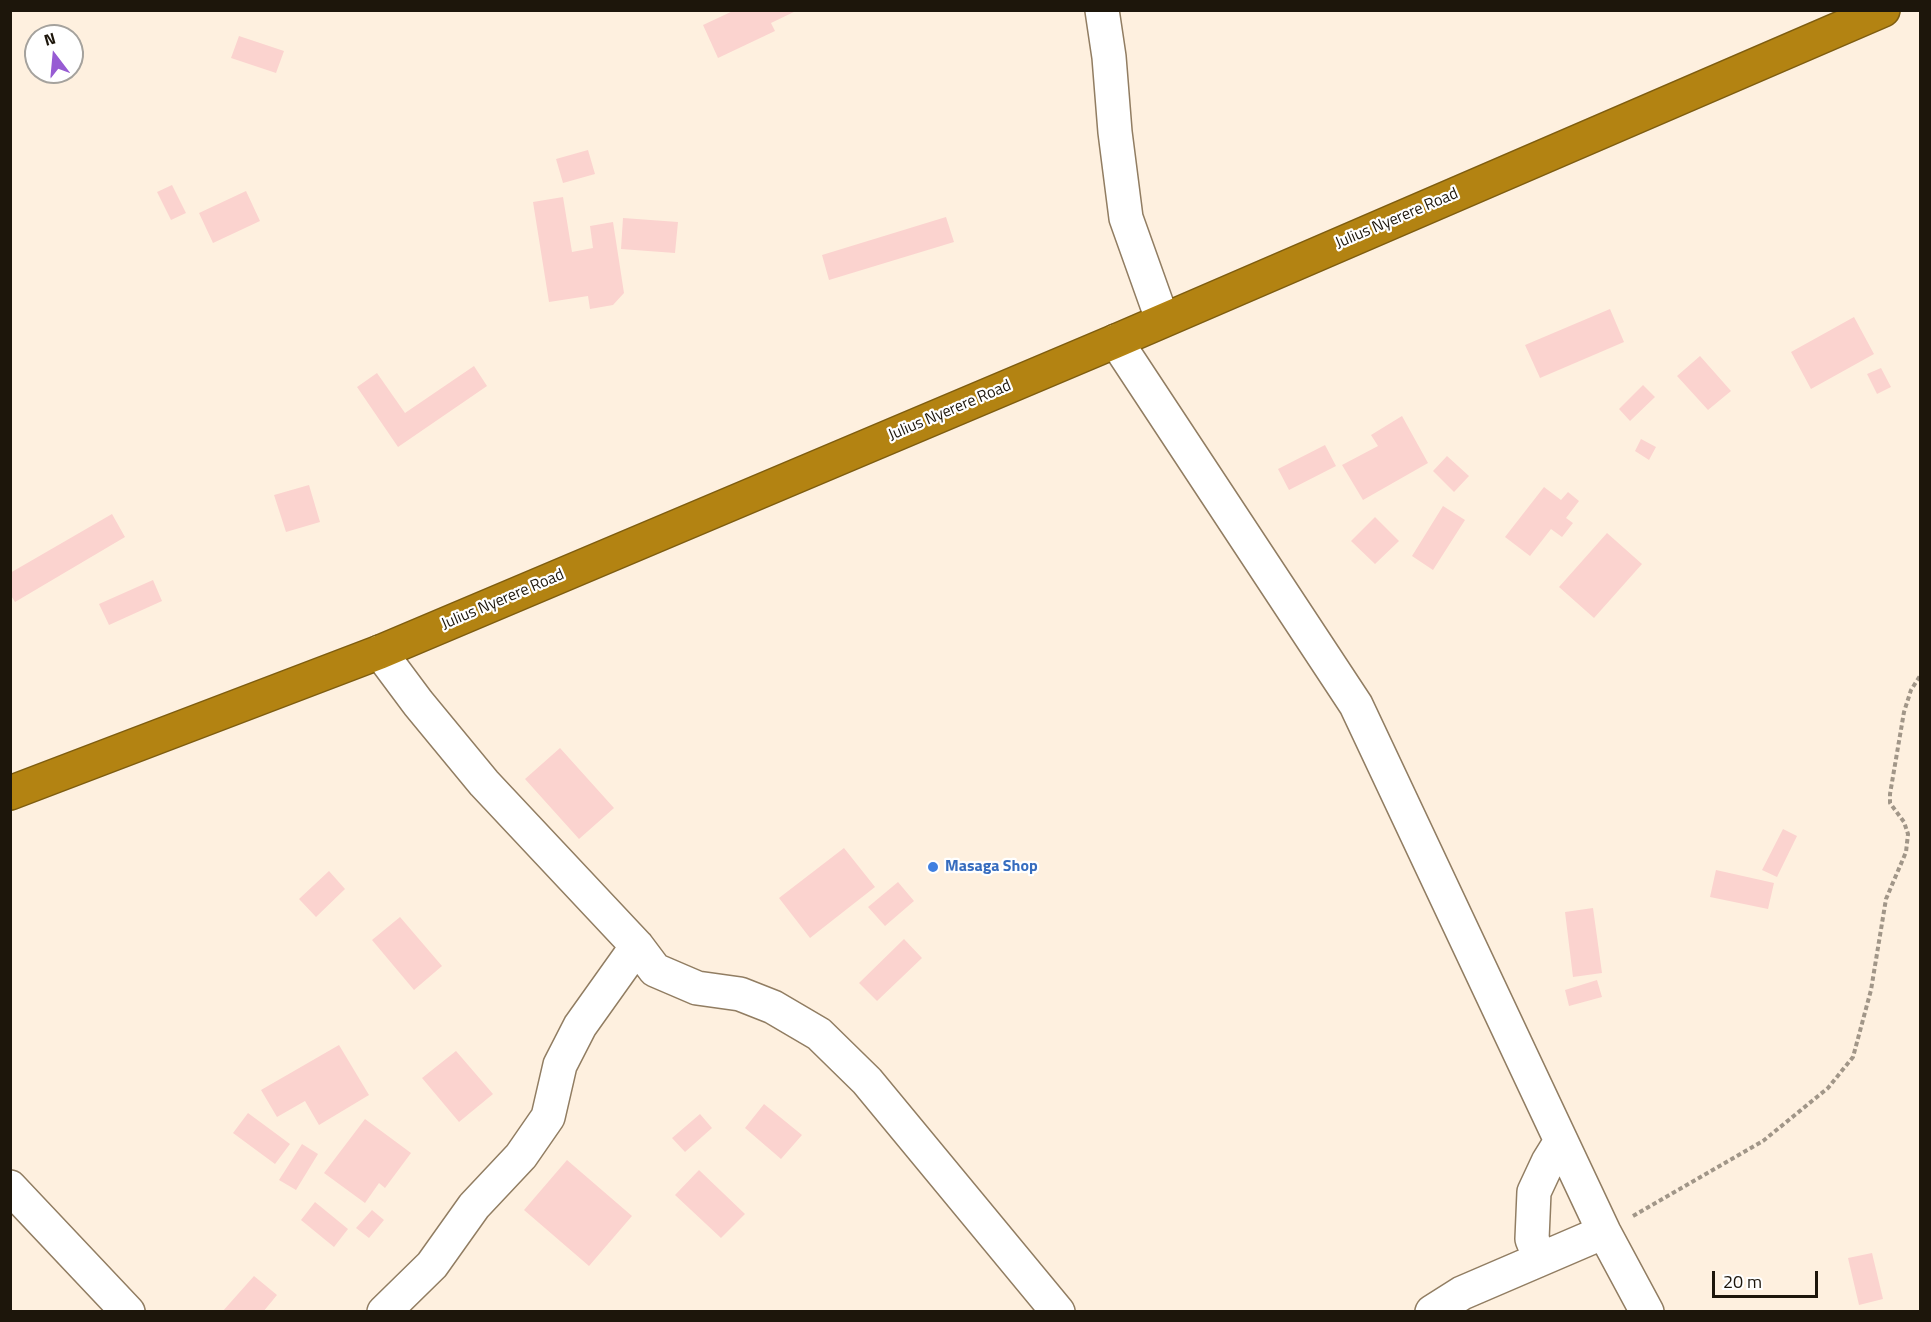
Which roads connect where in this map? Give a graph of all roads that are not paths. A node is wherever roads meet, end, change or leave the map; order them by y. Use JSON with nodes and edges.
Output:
{"nodes":[{"id":1,"x":1102,"y":10,"type":"edge"},
{"id":2,"x":1883,"y":10,"type":"edge"},
{"id":3,"x":1162,"y":319,"type":"junction"},
{"id":4,"x":1116,"y":341,"type":"junction"},
{"id":5,"x":380,"y":652,"type":"junction"},
{"id":6,"x":10,"y":793,"type":"edge"},
{"id":7,"x":637,"y":946,"type":"junction"},
{"id":8,"x":1561,"y":1141,"type":"junction"},
{"id":9,"x":10,"y":1187,"type":"edge"},
{"id":10,"x":1604,"y":1232,"type":"junction"},
{"id":11,"x":1540,"y":1259,"type":"junction"},
{"id":12,"x":128,"y":1311,"type":"edge"},
{"id":13,"x":384,"y":1311,"type":"edge"},
{"id":14,"x":1058,"y":1311,"type":"edge"},
{"id":15,"x":1432,"y":1311,"type":"edge"},
{"id":16,"x":1647,"y":1311,"type":"edge"}],
"edges":[{"from":1,"to":3,"type":"street"},
{"from":2,"to":3,"type":"highway","name":"Julius Nyerere Road"},
{"from":3,"to":4,"type":"highway","name":"Julius Nyerere Road"},
{"from":4,"to":5,"type":"highway","name":"Julius Nyerere Road"},
{"from":4,"to":8,"type":"street"},
{"from":5,"to":6,"type":"highway","name":"Julius Nyerere Road"},
{"from":5,"to":7,"type":"street"},
{"from":7,"to":13,"type":"street"},
{"from":7,"to":14,"type":"street"},
{"from":8,"to":10,"type":"street"},
{"from":8,"to":11,"type":"street"},
{"from":9,"to":12,"type":"street"},
{"from":10,"to":11,"type":"street"},
{"from":10,"to":16,"type":"street"},
{"from":11,"to":15,"type":"street"}]}
